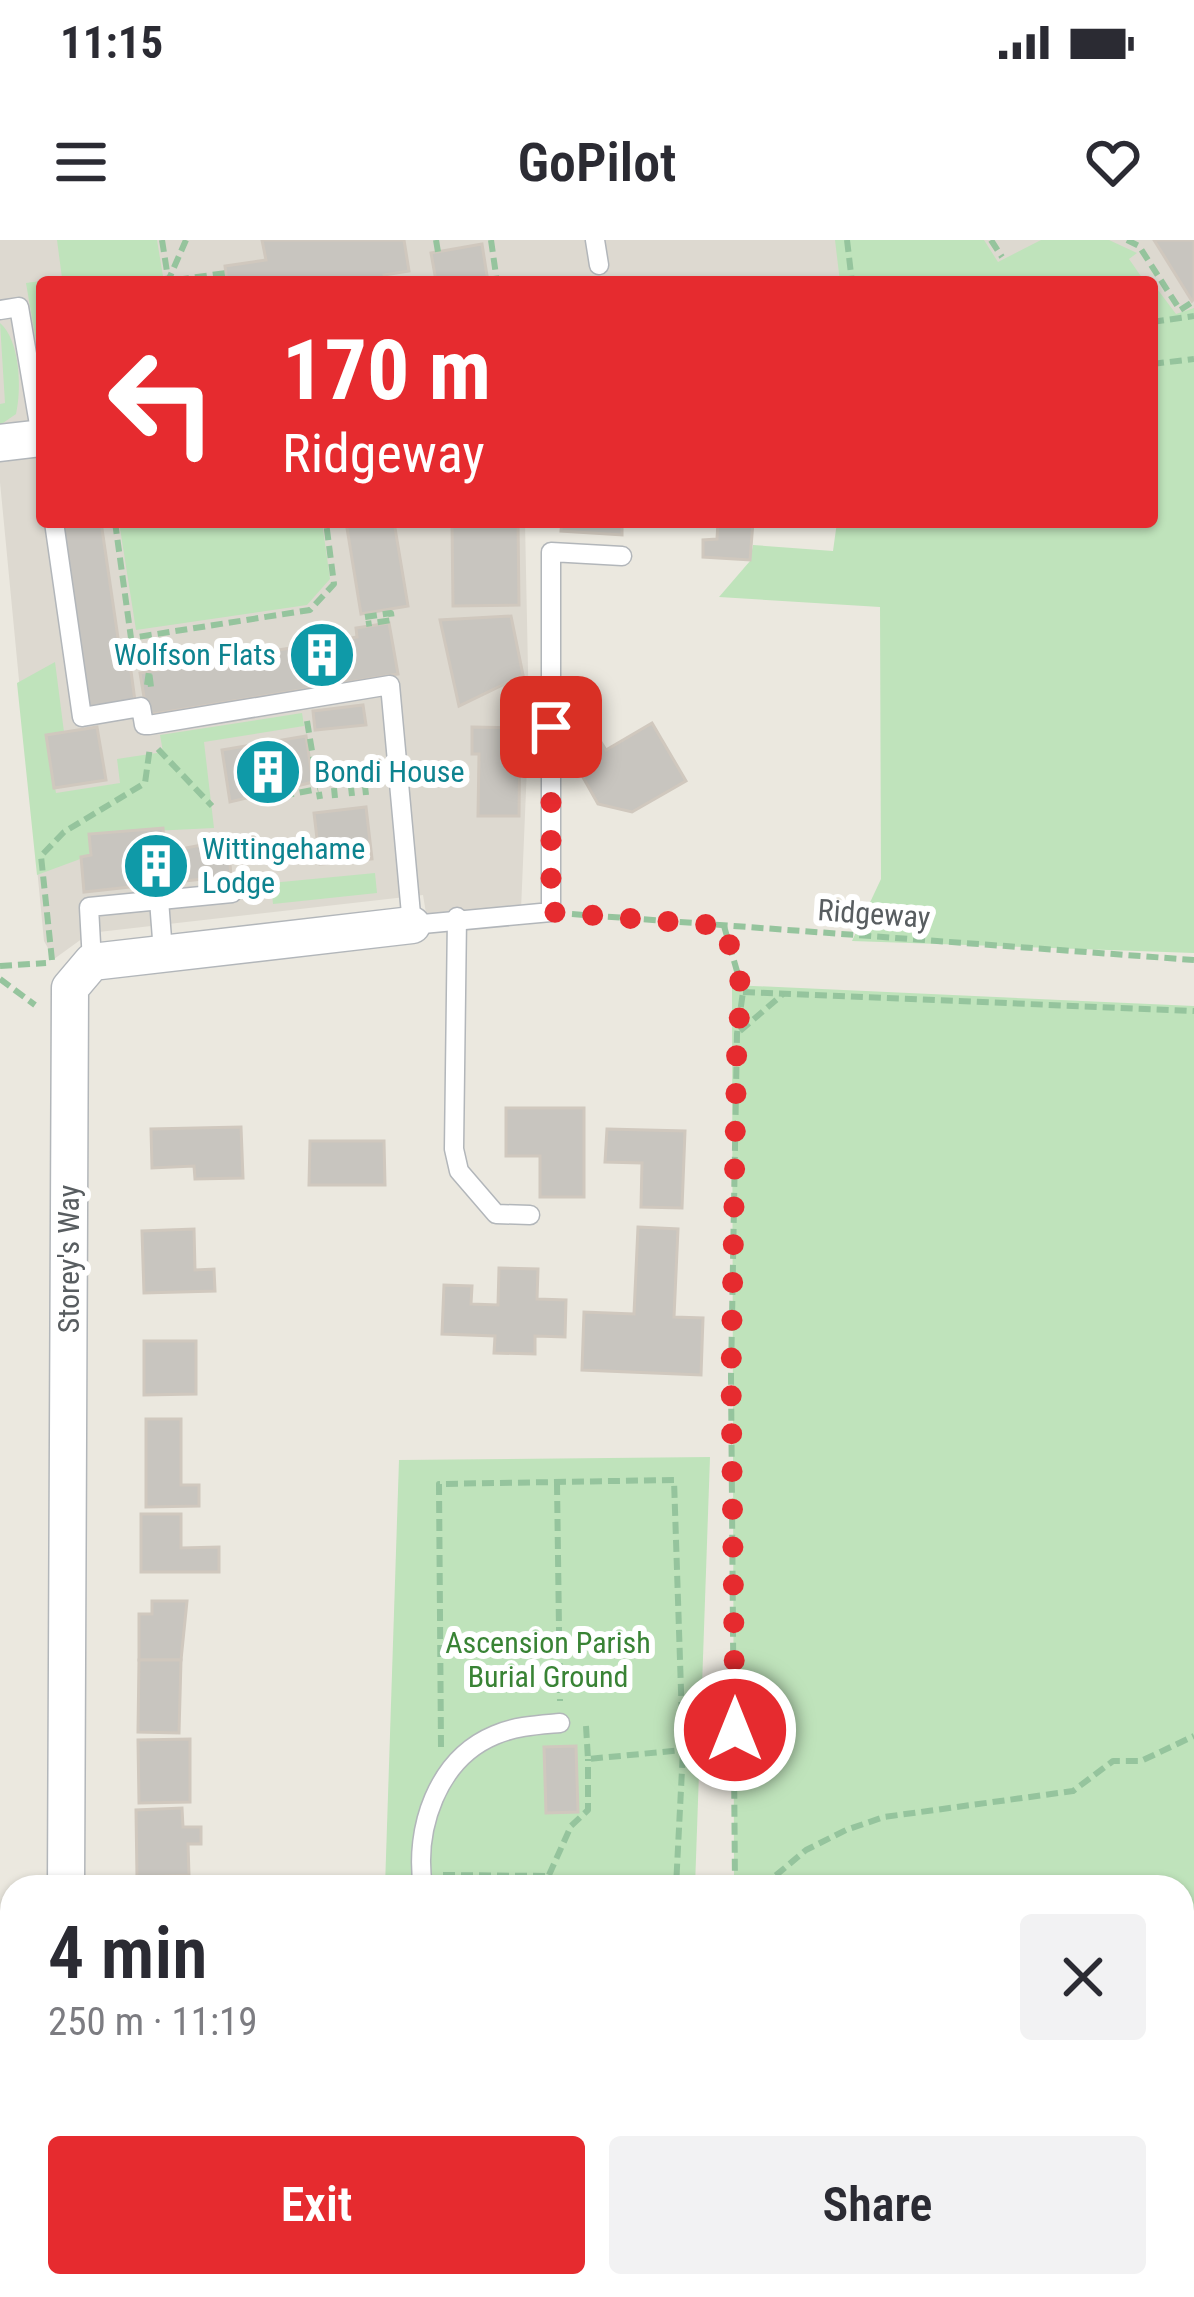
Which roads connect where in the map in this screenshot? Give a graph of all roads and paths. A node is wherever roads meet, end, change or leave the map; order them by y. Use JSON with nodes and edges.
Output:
{"nodes":[{"id":1,"x":162,"y":240,"type":"edge"},
{"id":2,"x":188,"y":240,"type":"edge"},
{"id":3,"x":436,"y":240,"type":"edge"},
{"id":4,"x":491,"y":240,"type":"edge"},
{"id":5,"x":595,"y":240,"type":"edge"},
{"id":6,"x":847,"y":240,"type":"edge"},
{"id":7,"x":992,"y":240,"type":"edge"},
{"id":8,"x":1127,"y":240,"type":"edge"},
{"id":9,"x":438,"y":252,"type":"dead end"},
{"id":10,"x":1002,"y":256,"type":"dead end"},
{"id":11,"x":598,"y":265,"type":"dead end"},
{"id":12,"x":226,"y":273,"type":"dead end"},
{"id":13,"x":167,"y":276,"type":"edge"},
{"id":14,"x":171,"y":276,"type":"edge"},
{"id":15,"x":207,"y":276,"type":"edge"},
{"id":16,"x":495,"y":276,"type":"edge"},
{"id":17,"x":851,"y":276,"type":"edge"},
{"id":18,"x":14,"y":284,"type":"dead end"},
{"id":19,"x":1194,"y":301,"type":"edge"},
{"id":20,"x":9,"y":309,"type":"edge"},
{"id":21,"x":1194,"y":316,"type":"edge"},
{"id":22,"x":1158,"y":321,"type":"edge"},
{"id":23,"x":1194,"y":359,"type":"edge"},
{"id":24,"x":1158,"y":363,"type":"edge"},
{"id":25,"x":36,"y":415,"type":"edge"},
{"id":26,"x":36,"y":440,"type":"edge"},
{"id":27,"x":0,"y":443,"type":"edge"},
{"id":28,"x":55,"y":528,"type":"edge"},
{"id":29,"x":116,"y":528,"type":"edge"},
{"id":30,"x":327,"y":528,"type":"edge"},
{"id":31,"x":622,"y":556,"type":"dead end"},
{"id":32,"x":307,"y":723,"type":"dead end"},
{"id":33,"x":334,"y":788,"type":"dead end"},
{"id":34,"x":318,"y":789,"type":"junction"},
{"id":35,"x":281,"y":796,"type":"dead end"},
{"id":36,"x":335,"y":798,"type":"dead end"},
{"id":37,"x":320,"y":799,"type":"dead end"},
{"id":38,"x":212,"y":806,"type":"dead end"},
{"id":39,"x":232,"y":893,"type":"dead end"},
{"id":40,"x":159,"y":900,"type":"junction"},
{"id":41,"x":551,"y":912,"type":"junction"},
{"id":42,"x":457,"y":917,"type":"junction"},
{"id":43,"x":412,"y":925,"type":"junction"},
{"id":44,"x":724,"y":926,"type":"junction"},
{"id":45,"x":164,"y":952,"type":"junction"},
{"id":46,"x":1194,"y":960,"type":"edge"},
{"id":47,"x":53,"y":962,"type":"dead end"},
{"id":48,"x":92,"y":962,"type":"junction"},
{"id":49,"x":743,"y":992,"type":"junction"},
{"id":50,"x":783,"y":994,"type":"junction"},
{"id":51,"x":1194,"y":1011,"type":"edge"},
{"id":52,"x":737,"y":1034,"type":"junction"},
{"id":53,"x":530,"y":1215,"type":"dead end"},
{"id":54,"x":556,"y":1483,"type":"junction"},
{"id":55,"x":560,"y":1723,"type":"junction"},
{"id":56,"x":1194,"y":1736,"type":"edge"},
{"id":57,"x":683,"y":1750,"type":"junction"},
{"id":58,"x":588,"y":1759,"type":"junction"},
{"id":59,"x":444,"y":1780,"type":"junction"},
{"id":60,"x":66,"y":1875,"type":"edge"},
{"id":61,"x":422,"y":1875,"type":"edge"},
{"id":62,"x":548,"y":1875,"type":"edge"},
{"id":63,"x":677,"y":1875,"type":"edge"},
{"id":64,"x":736,"y":1875,"type":"edge"},
{"id":65,"x":776,"y":1875,"type":"edge"}],
"edges":[{"from":1,"to":13,"type":"path"},
{"from":2,"to":14,"type":"path"},
{"from":3,"to":9,"type":"path"},
{"from":4,"to":16,"type":"path"},
{"from":5,"to":11,"type":"lane"},
{"from":6,"to":17,"type":"path"},
{"from":7,"to":10,"type":"path"},
{"from":8,"to":19,"type":"path"},
{"from":12,"to":15,"type":"path"},
{"from":18,"to":20,"type":"lane"},
{"from":20,"to":25,"type":"lane"},
{"from":21,"to":22,"type":"path"},
{"from":23,"to":24,"type":"path"},
{"from":26,"to":27,"type":"street"},
{"from":28,"to":43,"type":"lane"},
{"from":29,"to":30,"type":"path"},
{"from":31,"to":41,"type":"lane"},
{"from":32,"to":34,"type":"path"},
{"from":33,"to":36,"type":"path"},
{"from":34,"to":35,"type":"path"},
{"from":34,"to":37,"type":"path"},
{"from":38,"to":47,"type":"path"},
{"from":39,"to":40,"type":"lane"},
{"from":40,"to":45,"type":"lane"},
{"from":40,"to":48,"type":"lane"},
{"from":41,"to":42,"type":"lane"},
{"from":41,"to":44,"type":"path","name":"Ridgeway"},
{"from":42,"to":43,"type":"lane"},
{"from":42,"to":53,"type":"lane"},
{"from":43,"to":45,"type":"street"},
{"from":44,"to":46,"type":"path","name":"Ridgeway"},
{"from":44,"to":49,"type":"path"},
{"from":45,"to":48,"type":"street"},
{"from":48,"to":60,"type":"street","name":"Storey's Way"},
{"from":49,"to":50,"type":"path"},
{"from":49,"to":52,"type":"path"},
{"from":50,"to":51,"type":"path"},
{"from":50,"to":52,"type":"path"},
{"from":52,"to":64,"type":"path"},
{"from":54,"to":55,"type":"path"},
{"from":54,"to":57,"type":"path"},
{"from":54,"to":59,"type":"path"},
{"from":55,"to":58,"type":"path"},
{"from":55,"to":59,"type":"lane"},
{"from":56,"to":65,"type":"path"},
{"from":57,"to":58,"type":"path"},
{"from":57,"to":63,"type":"path"},
{"from":58,"to":62,"type":"path"},
{"from":59,"to":61,"type":"lane"}]}
